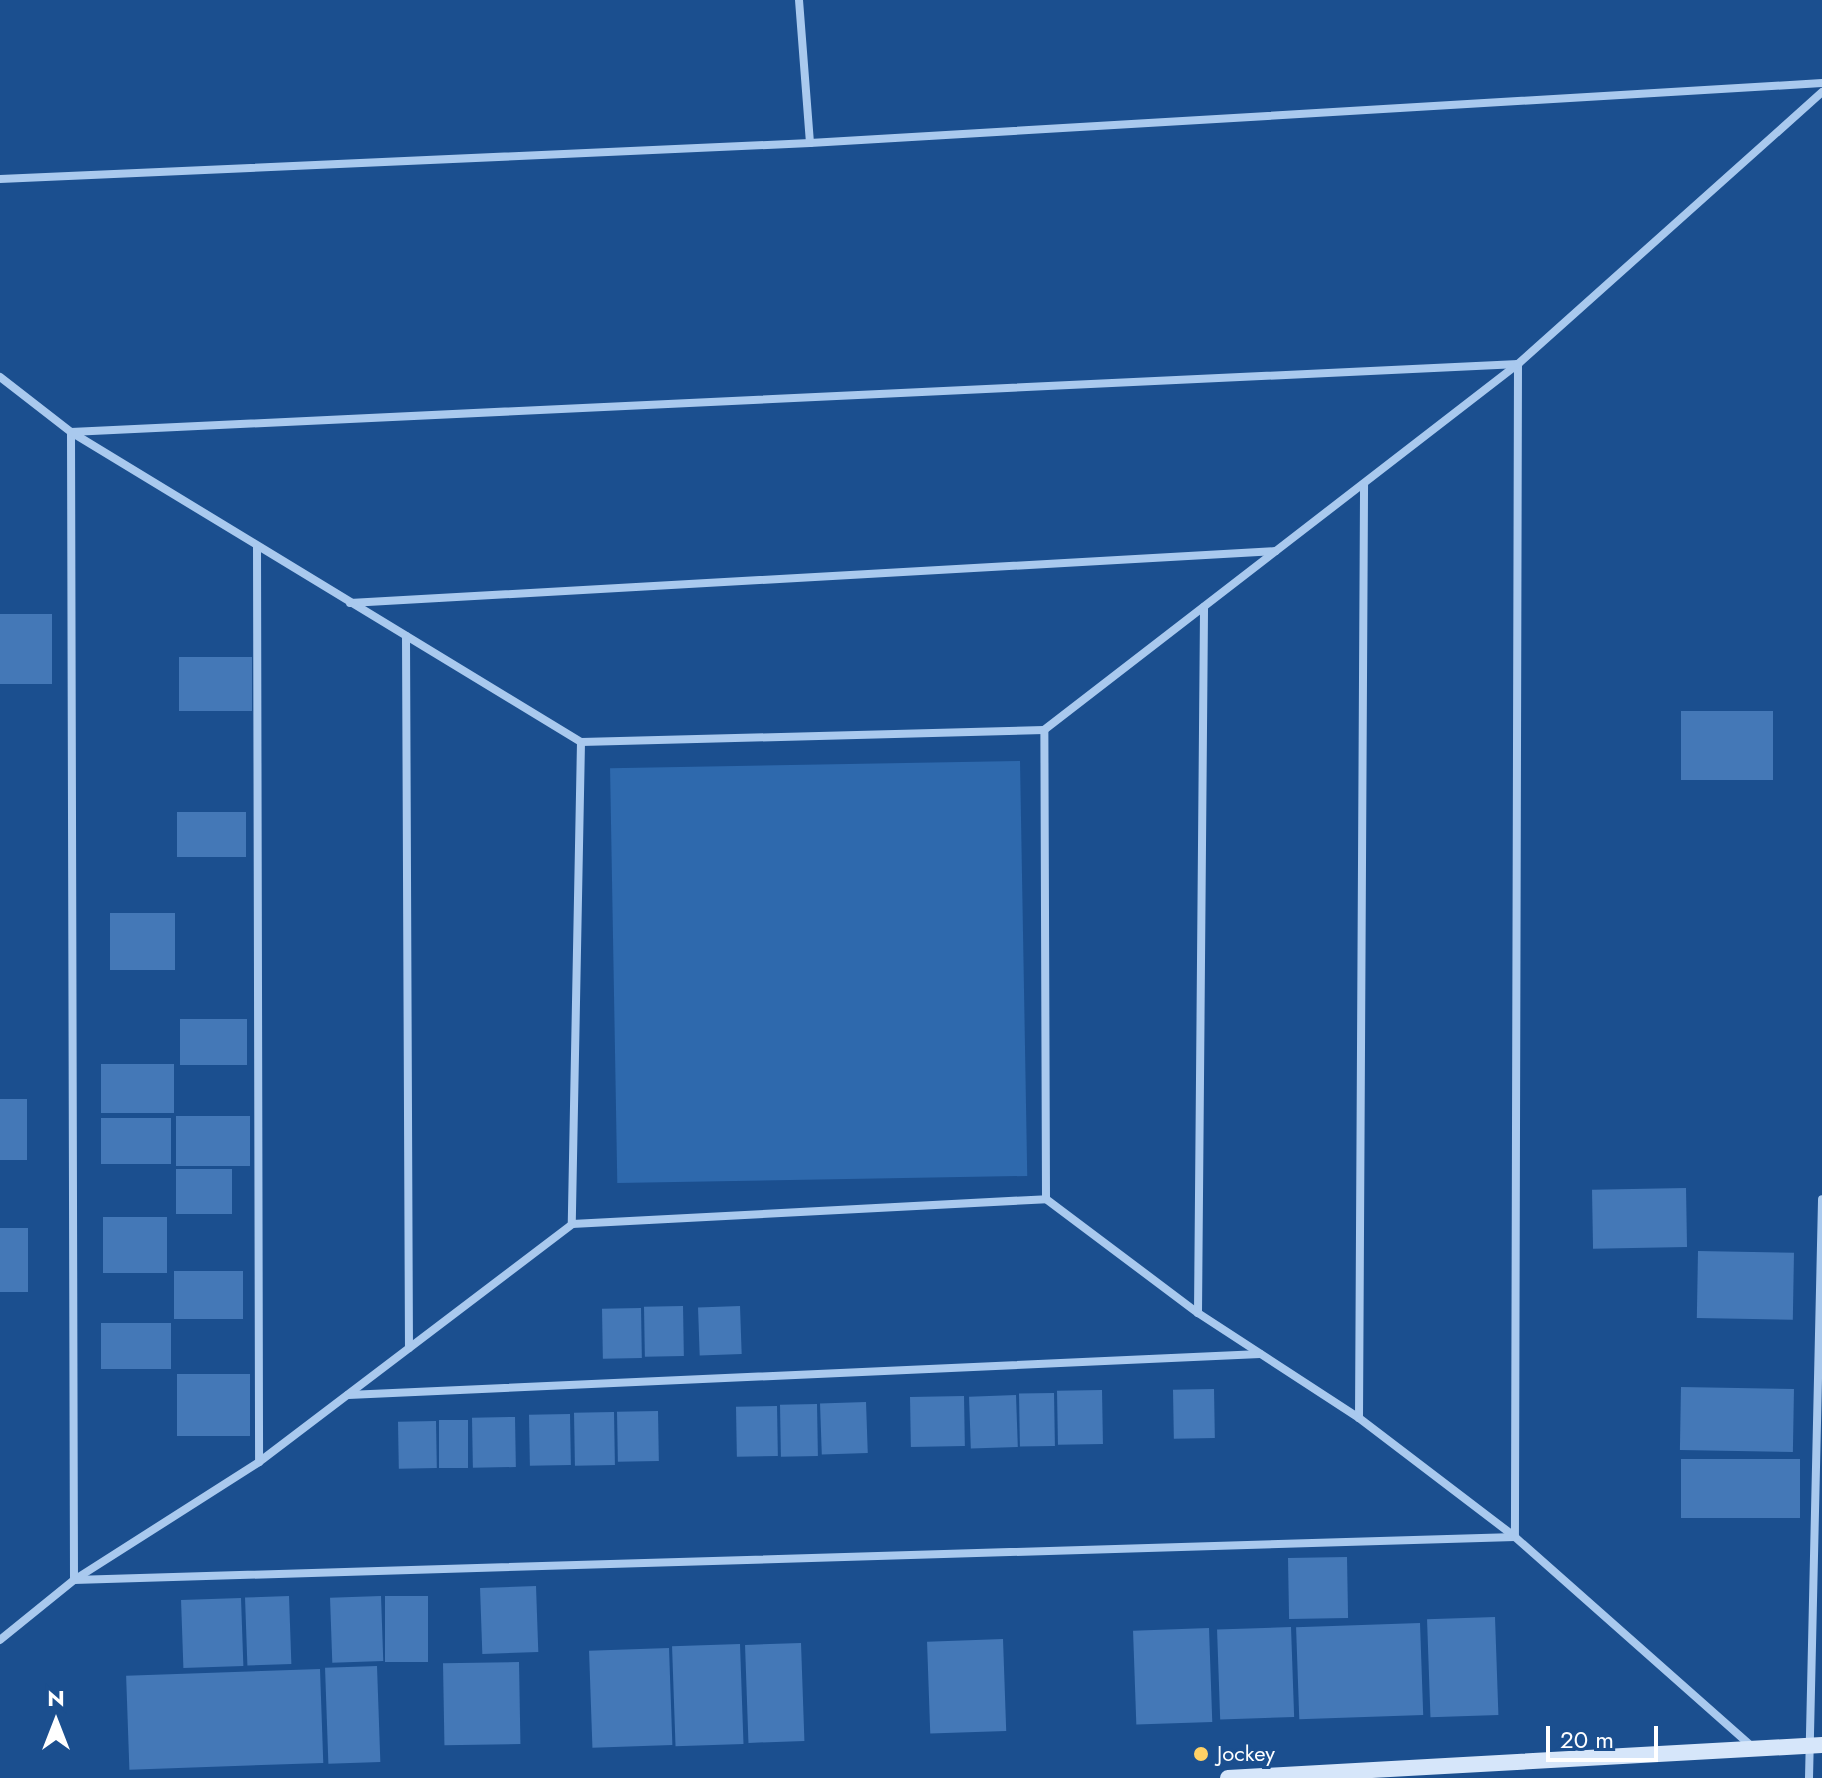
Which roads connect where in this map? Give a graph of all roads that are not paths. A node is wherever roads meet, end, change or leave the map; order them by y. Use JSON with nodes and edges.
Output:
{"nodes":[{"id":1,"x":799,"y":0,"type":"edge"},
{"id":2,"x":1822,"y":83,"type":"edge"},
{"id":3,"x":1822,"y":92,"type":"edge"},
{"id":4,"x":810,"y":143,"type":"junction"},
{"id":5,"x":0,"y":179,"type":"edge"},
{"id":6,"x":1518,"y":364,"type":"junction"},
{"id":7,"x":0,"y":377,"type":"edge"},
{"id":8,"x":71,"y":432,"type":"junction"},
{"id":9,"x":1364,"y":484,"type":"junction"},
{"id":10,"x":257,"y":546,"type":"junction"},
{"id":11,"x":1277,"y":550,"type":"junction"},
{"id":12,"x":350,"y":603,"type":"junction"},
{"id":13,"x":1204,"y":607,"type":"junction"},
{"id":14,"x":406,"y":636,"type":"junction"},
{"id":15,"x":1044,"y":730,"type":"junction"},
{"id":16,"x":581,"y":742,"type":"junction"},
{"id":17,"x":1046,"y":1199,"type":"junction"},
{"id":18,"x":1822,"y":1199,"type":"edge"},
{"id":19,"x":572,"y":1224,"type":"junction"},
{"id":20,"x":1198,"y":1313,"type":"junction"},
{"id":21,"x":409,"y":1348,"type":"junction"},
{"id":22,"x":1260,"y":1354,"type":"junction"},
{"id":23,"x":347,"y":1395,"type":"junction"},
{"id":24,"x":1359,"y":1418,"type":"junction"},
{"id":25,"x":259,"y":1462,"type":"junction"},
{"id":26,"x":1515,"y":1537,"type":"junction"},
{"id":27,"x":74,"y":1580,"type":"junction"},
{"id":28,"x":0,"y":1640,"type":"edge"},
{"id":29,"x":1815,"y":1746,"type":"edge"},
{"id":30,"x":1755,"y":1750,"type":"junction"},
{"id":31,"x":1228,"y":1778,"type":"edge"},
{"id":32,"x":1809,"y":1778,"type":"edge"}],
"edges":[{"from":1,"to":4,"type":"street"},
{"from":2,"to":4,"type":"street"},
{"from":3,"to":6,"type":"street"},
{"from":4,"to":5,"type":"street"},
{"from":6,"to":8,"type":"street"},
{"from":6,"to":9,"type":"street"},
{"from":6,"to":26,"type":"street"},
{"from":7,"to":8,"type":"street"},
{"from":8,"to":10,"type":"street"},
{"from":8,"to":27,"type":"street"},
{"from":9,"to":11,"type":"street"},
{"from":9,"to":24,"type":"street"},
{"from":10,"to":12,"type":"street"},
{"from":10,"to":25,"type":"street"},
{"from":11,"to":12,"type":"street"},
{"from":11,"to":13,"type":"street"},
{"from":12,"to":14,"type":"street"},
{"from":13,"to":15,"type":"street"},
{"from":13,"to":20,"type":"street"},
{"from":14,"to":16,"type":"street"},
{"from":14,"to":21,"type":"street"},
{"from":15,"to":16,"type":"street"},
{"from":15,"to":17,"type":"street"},
{"from":16,"to":19,"type":"street"},
{"from":17,"to":19,"type":"street"},
{"from":17,"to":20,"type":"street"},
{"from":18,"to":29,"type":"street"},
{"from":19,"to":21,"type":"street"},
{"from":20,"to":22,"type":"street"},
{"from":21,"to":23,"type":"street"},
{"from":22,"to":23,"type":"street"},
{"from":22,"to":24,"type":"street"},
{"from":23,"to":25,"type":"street"},
{"from":24,"to":26,"type":"street"},
{"from":25,"to":27,"type":"street"},
{"from":26,"to":27,"type":"street"},
{"from":26,"to":30,"type":"street"},
{"from":27,"to":28,"type":"street"},
{"from":29,"to":30,"type":"street"},
{"from":29,"to":32,"type":"street"},
{"from":30,"to":31,"type":"street"}]}
